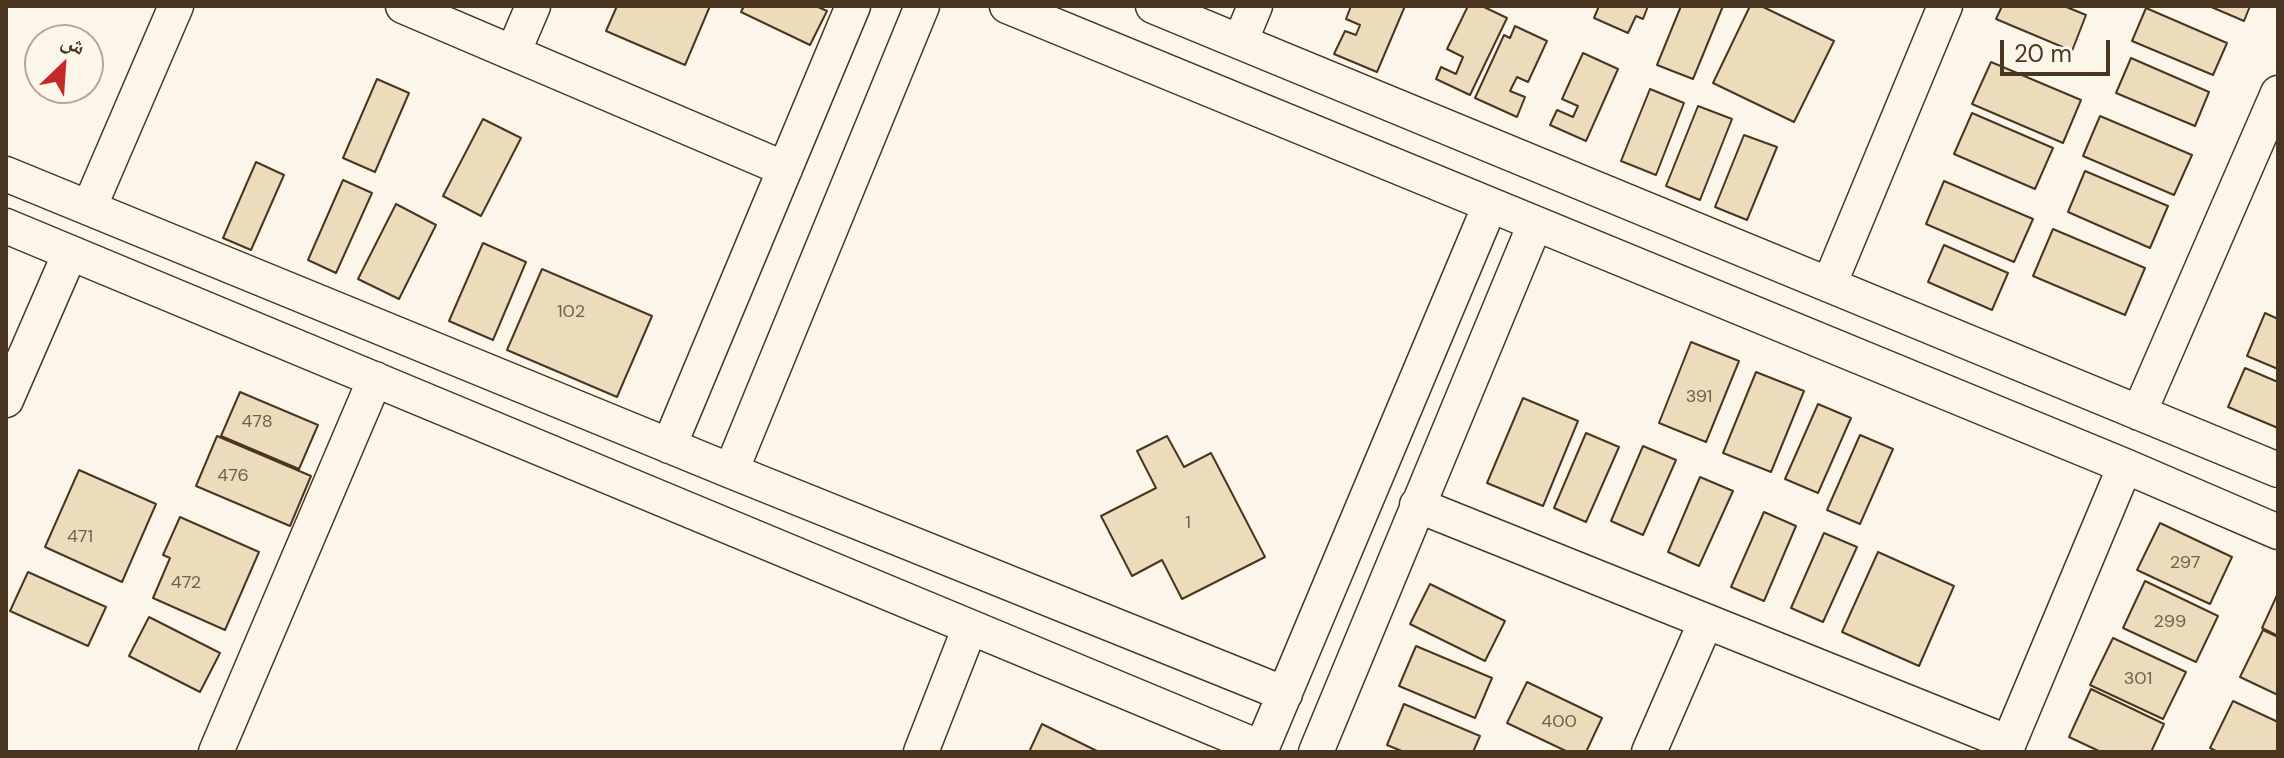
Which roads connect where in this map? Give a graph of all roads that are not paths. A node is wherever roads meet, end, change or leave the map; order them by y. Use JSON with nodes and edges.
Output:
{"nodes":[{"id":1,"x":176,"y":6,"type":"edge"},
{"id":2,"x":403,"y":6,"type":"edge"},
{"id":3,"x":533,"y":6,"type":"edge"},
{"id":4,"x":853,"y":6,"type":"edge"},
{"id":5,"x":922,"y":6,"type":"edge"},
{"id":6,"x":1007,"y":6,"type":"edge"},
{"id":7,"x":1153,"y":6,"type":"edge"},
{"id":8,"x":1255,"y":6,"type":"edge"},
{"id":9,"x":1939,"y":8,"type":"edge"},
{"id":10,"x":1240,"y":42,"type":"junction"},
{"id":11,"x":513,"y":53,"type":"junction"},
{"id":12,"x":2278,"y":93,"type":"edge"},
{"id":13,"x":785,"y":169,"type":"junction"},
{"id":14,"x":6,"y":174,"type":"edge"},
{"id":15,"x":1490,"y":205,"type":"junction"},
{"id":16,"x":89,"y":208,"type":"junction"},
{"id":17,"x":1535,"y":224,"type":"junction"},
{"id":18,"x":6,"y":226,"type":"edge"},
{"id":19,"x":70,"y":253,"type":"junction"},
{"id":20,"x":1465,"y":266,"type":"junction"},
{"id":21,"x":1509,"y":285,"type":"junction"},
{"id":22,"x":1829,"y":285,"type":"junction"},
{"id":23,"x":375,"y":379,"type":"junction"},
{"id":24,"x":6,"y":400,"type":"edge"},
{"id":25,"x":2139,"y":413,"type":"junction"},
{"id":26,"x":669,"y":446,"type":"junction"},
{"id":27,"x":2125,"y":466,"type":"junction"},
{"id":28,"x":2278,"y":470,"type":"edge"},
{"id":29,"x":731,"y":471,"type":"junction"},
{"id":30,"x":1417,"y":505,"type":"junction"},
{"id":31,"x":2278,"y":532,"type":"edge"},
{"id":32,"x":1706,"y":621,"type":"junction"},
{"id":33,"x":970,"y":627,"type":"junction"},
{"id":34,"x":1285,"y":694,"type":"junction"},
{"id":35,"x":2007,"y":747,"type":"edge"},
{"id":36,"x":1261,"y":750,"type":"edge"},
{"id":37,"x":216,"y":752,"type":"edge"},
{"id":38,"x":921,"y":752,"type":"edge"},
{"id":39,"x":1316,"y":752,"type":"edge"},
{"id":40,"x":1649,"y":752,"type":"edge"}],
"edges":[{"from":1,"to":16,"type":"street"},
{"from":2,"to":11,"type":"street"},
{"from":3,"to":11,"type":"street"},
{"from":4,"to":13,"type":"street"},
{"from":5,"to":29,"type":"street"},
{"from":6,"to":15,"type":"street"},
{"from":7,"to":10,"type":"street"},
{"from":8,"to":10,"type":"street"},
{"from":9,"to":22,"type":"street"},
{"from":10,"to":22,"type":"street"},
{"from":11,"to":13,"type":"street"},
{"from":12,"to":25,"type":"street"},
{"from":13,"to":26,"type":"street"},
{"from":14,"to":16,"type":"street"},
{"from":15,"to":17,"type":"street"},
{"from":15,"to":20,"type":"street"},
{"from":16,"to":26,"type":"street"},
{"from":17,"to":21,"type":"street"},
{"from":17,"to":27,"type":"street"},
{"from":18,"to":19,"type":"street"},
{"from":19,"to":23,"type":"street"},
{"from":19,"to":24,"type":"street"},
{"from":20,"to":21,"type":"street"},
{"from":20,"to":34,"type":"street"},
{"from":21,"to":30,"type":"street"},
{"from":22,"to":25,"type":"street"},
{"from":23,"to":33,"type":"street"},
{"from":23,"to":37,"type":"street"},
{"from":25,"to":28,"type":"street"},
{"from":26,"to":29,"type":"street"},
{"from":27,"to":31,"type":"street"},
{"from":27,"to":35,"type":"street"},
{"from":29,"to":34,"type":"street"},
{"from":30,"to":32,"type":"street"},
{"from":30,"to":39,"type":"street"},
{"from":32,"to":35,"type":"street"},
{"from":32,"to":40,"type":"street"},
{"from":33,"to":36,"type":"street"},
{"from":33,"to":38,"type":"street"},
{"from":34,"to":36,"type":"street"}]}
